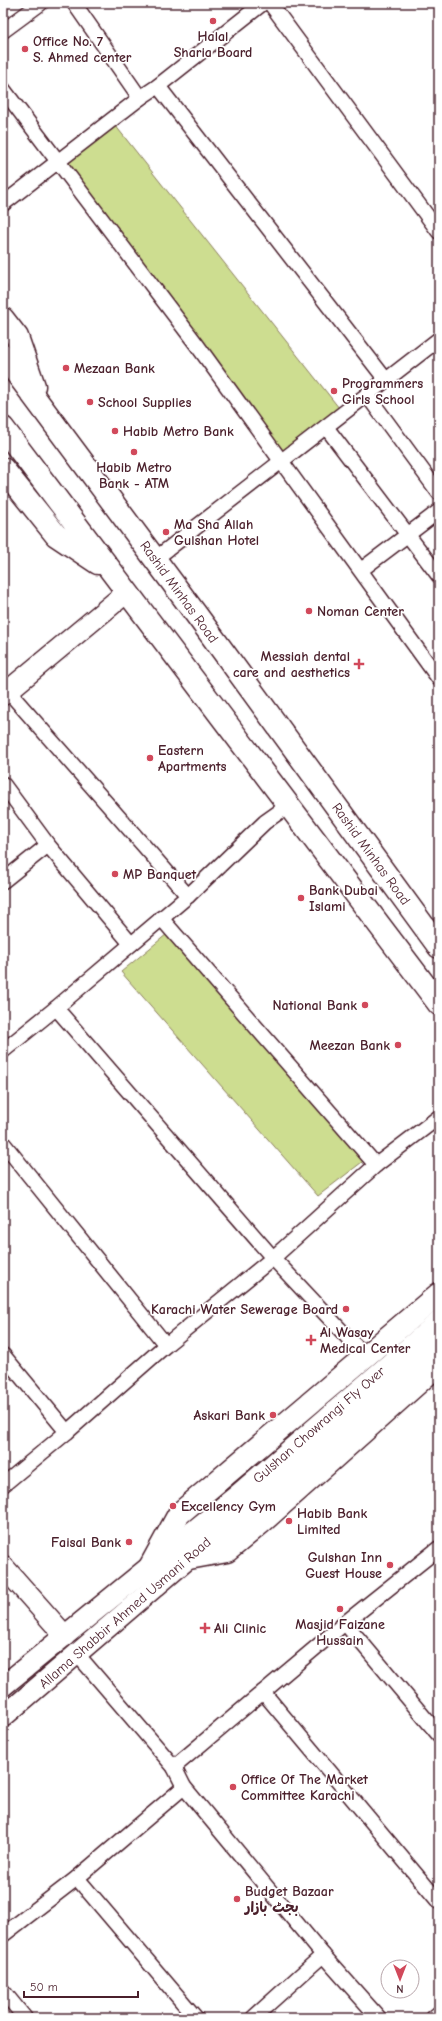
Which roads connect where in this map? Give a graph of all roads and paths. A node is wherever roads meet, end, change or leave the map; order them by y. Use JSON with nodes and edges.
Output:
{"nodes":[{"id":1,"x":41,"y":3,"type":"edge"},
{"id":2,"x":74,"y":3,"type":"edge"},
{"id":3,"x":263,"y":3,"type":"edge"},
{"id":4,"x":270,"y":3,"type":"edge"},
{"id":5,"x":3,"y":31,"type":"edge"},
{"id":6,"x":158,"y":86,"type":"junction"},
{"id":7,"x":3,"y":89,"type":"edge"},
{"id":8,"x":140,"y":98,"type":"junction"},
{"id":9,"x":58,"y":161,"type":"junction"},
{"id":10,"x":3,"y":204,"type":"edge"},
{"id":11,"x":439,"y":232,"type":"edge"},
{"id":12,"x":3,"y":319,"type":"edge"},
{"id":13,"x":439,"y":339,"type":"edge"},
{"id":14,"x":3,"y":355,"type":"edge"},
{"id":15,"x":386,"y":380,"type":"junction"},
{"id":16,"x":366,"y":395,"type":"junction"},
{"id":17,"x":42,"y":406,"type":"junction"},
{"id":18,"x":326,"y":427,"type":"junction"},
{"id":19,"x":3,"y":428,"type":"edge"},
{"id":20,"x":281,"y":462,"type":"junction"},
{"id":21,"x":3,"y":469,"type":"edge"},
{"id":22,"x":439,"y":492,"type":"edge"},
{"id":23,"x":439,"y":511,"type":"edge"},
{"id":24,"x":408,"y":535,"type":"junction"},
{"id":25,"x":155,"y":559,"type":"junction"},
{"id":26,"x":361,"y":570,"type":"junction"},
{"id":27,"x":112,"y":573,"type":"junction"},
{"id":28,"x":439,"y":576,"type":"edge"},
{"id":29,"x":127,"y":592,"type":"junction"},
{"id":30,"x":439,"y":679,"type":"edge"},
{"id":31,"x":5,"y":692,"type":"edge"},
{"id":32,"x":3,"y":784,"type":"edge"},
{"id":33,"x":289,"y":805,"type":"junction"},
{"id":34,"x":48,"y":845,"type":"junction"},
{"id":35,"x":3,"y":881,"type":"edge"},
{"id":36,"x":188,"y":896,"type":"junction"},
{"id":37,"x":162,"y":918,"type":"junction"},
{"id":38,"x":131,"y":944,"type":"junction"},
{"id":39,"x":439,"y":947,"type":"edge"},
{"id":40,"x":439,"y":1004,"type":"edge"},
{"id":41,"x":56,"y":1008,"type":"junction"},
{"id":42,"x":5,"y":1045,"type":"edge"},
{"id":43,"x":439,"y":1117,"type":"edge"},
{"id":44,"x":3,"y":1143,"type":"edge"},
{"id":45,"x":376,"y":1165,"type":"junction"},
{"id":46,"x":273,"y":1258,"type":"junction"},
{"id":47,"x":439,"y":1294,"type":"edge"},
{"id":48,"x":439,"y":1321,"type":"edge"},
{"id":49,"x":439,"y":1344,"type":"edge"},
{"id":50,"x":166,"y":1345,"type":"junction"},
{"id":51,"x":3,"y":1355,"type":"edge"},
{"id":52,"x":365,"y":1356,"type":"junction"},
{"id":53,"x":439,"y":1364,"type":"edge"},
{"id":54,"x":67,"y":1432,"type":"junction"},
{"id":55,"x":3,"y":1485,"type":"edge"},
{"id":56,"x":241,"y":1503,"type":"junction"},
{"id":57,"x":437,"y":1555,"type":"edge"},
{"id":58,"x":189,"y":1558,"type":"junction"},
{"id":59,"x":3,"y":1566,"type":"edge"},
{"id":60,"x":150,"y":1567,"type":"junction"},
{"id":61,"x":345,"y":1623,"type":"junction"},
{"id":62,"x":65,"y":1636,"type":"junction"},
{"id":63,"x":77,"y":1654,"type":"junction"},
{"id":64,"x":3,"y":1686,"type":"edge"},
{"id":65,"x":263,"y":1692,"type":"junction"},
{"id":66,"x":3,"y":1717,"type":"edge"},
{"id":67,"x":439,"y":1735,"type":"edge"},
{"id":68,"x":174,"y":1766,"type":"junction"},
{"id":69,"x":184,"y":1787,"type":"junction"},
{"id":70,"x":77,"y":1878,"type":"junction"},
{"id":71,"x":439,"y":1902,"type":"edge"},
{"id":72,"x":3,"y":1935,"type":"edge"},
{"id":73,"x":323,"y":1954,"type":"junction"},
{"id":74,"x":3,"y":1991,"type":"edge"},
{"id":75,"x":439,"y":2013,"type":"edge"},
{"id":76,"x":25,"y":2018,"type":"edge"},
{"id":77,"x":196,"y":2018,"type":"edge"},
{"id":78,"x":253,"y":2018,"type":"edge"},
{"id":79,"x":379,"y":2018,"type":"edge"},
{"id":80,"x":433,"y":2018,"type":"edge"}],
"edges":[{"from":1,"to":5,"type":"street"},
{"from":2,"to":8,"type":"street"},
{"from":3,"to":6,"type":"street"},
{"from":4,"to":11,"type":"street"},
{"from":6,"to":8,"type":"street"},
{"from":6,"to":15,"type":"street"},
{"from":7,"to":9,"type":"street"},
{"from":8,"to":9,"type":"street"},
{"from":9,"to":10,"type":"street"},
{"from":9,"to":20,"type":"street"},
{"from":12,"to":17,"type":"main road"},
{"from":13,"to":15,"type":"street"},
{"from":14,"to":17,"type":"main road","name":"Rashid Minhas Road"},
{"from":15,"to":16,"type":"street"},
{"from":16,"to":18,"type":"street"},
{"from":16,"to":22,"type":"street"},
{"from":17,"to":25,"type":"main road","name":"Rashid Minhas Road"},
{"from":18,"to":20,"type":"street"},
{"from":18,"to":24,"type":"street"},
{"from":19,"to":27,"type":"main road"},
{"from":20,"to":25,"type":"street"},
{"from":20,"to":26,"type":"street"},
{"from":21,"to":27,"type":"main road"},
{"from":23,"to":24,"type":"street"},
{"from":24,"to":26,"type":"street"},
{"from":24,"to":28,"type":"street"},
{"from":25,"to":39,"type":"main road","name":"Rashid Minhas Road"},
{"from":26,"to":30,"type":"street"},
{"from":27,"to":29,"type":"main road"},
{"from":29,"to":31,"type":"main road"},
{"from":29,"to":33,"type":"main road"},
{"from":31,"to":36,"type":"street"},
{"from":32,"to":34,"type":"street"},
{"from":33,"to":36,"type":"street"},
{"from":33,"to":40,"type":"main road"},
{"from":34,"to":35,"type":"street"},
{"from":34,"to":38,"type":"street"},
{"from":36,"to":37,"type":"street"},
{"from":37,"to":38,"type":"street"},
{"from":37,"to":45,"type":"street"},
{"from":38,"to":41,"type":"street"},
{"from":41,"to":42,"type":"street"},
{"from":41,"to":46,"type":"street"},
{"from":43,"to":45,"type":"street"},
{"from":44,"to":50,"type":"street"},
{"from":45,"to":46,"type":"street"},
{"from":46,"to":50,"type":"street"},
{"from":46,"to":52,"type":"street"},
{"from":47,"to":52,"type":"main road"},
{"from":48,"to":56,"type":"main road","name":"Gulshan Chowrangi Fly Over"},
{"from":49,"to":56,"type":"main road","name":"Gulshan Chowrangi Fly Over"},
{"from":50,"to":54,"type":"street"},
{"from":51,"to":54,"type":"street"},
{"from":52,"to":60,"type":"main road"},
{"from":53,"to":58,"type":"main road"},
{"from":54,"to":55,"type":"street"},
{"from":56,"to":58,"type":"main road","name":"Allama Shabbir Ahmed Usmani Road"},
{"from":56,"to":60,"type":"main road","name":"Allama Shabbir Ahmed Usmani Road"},
{"from":57,"to":61,"type":"street"},
{"from":58,"to":63,"type":"main road","name":"Allama Shabbir Ahmed Usmani Road"},
{"from":59,"to":62,"type":"main road"},
{"from":60,"to":62,"type":"main road","name":"Allama Shabbir Ahmed Usmani Road"},
{"from":61,"to":65,"type":"street"},
{"from":61,"to":67,"type":"street"},
{"from":62,"to":64,"type":"main road","name":"Allama Shabbir Ahmed Usmani Road"},
{"from":63,"to":66,"type":"main road","name":"Allama Shabbir Ahmed Usmani Road"},
{"from":63,"to":68,"type":"street"},
{"from":65,"to":68,"type":"street"},
{"from":65,"to":71,"type":"street"},
{"from":68,"to":69,"type":"street"},
{"from":69,"to":70,"type":"street"},
{"from":69,"to":73,"type":"street"},
{"from":70,"to":72,"type":"street"},
{"from":70,"to":77,"type":"street"},
{"from":73,"to":78,"type":"street"},
{"from":73,"to":79,"type":"street"},
{"from":74,"to":76,"type":"street"},
{"from":75,"to":80,"type":"street"}]}
